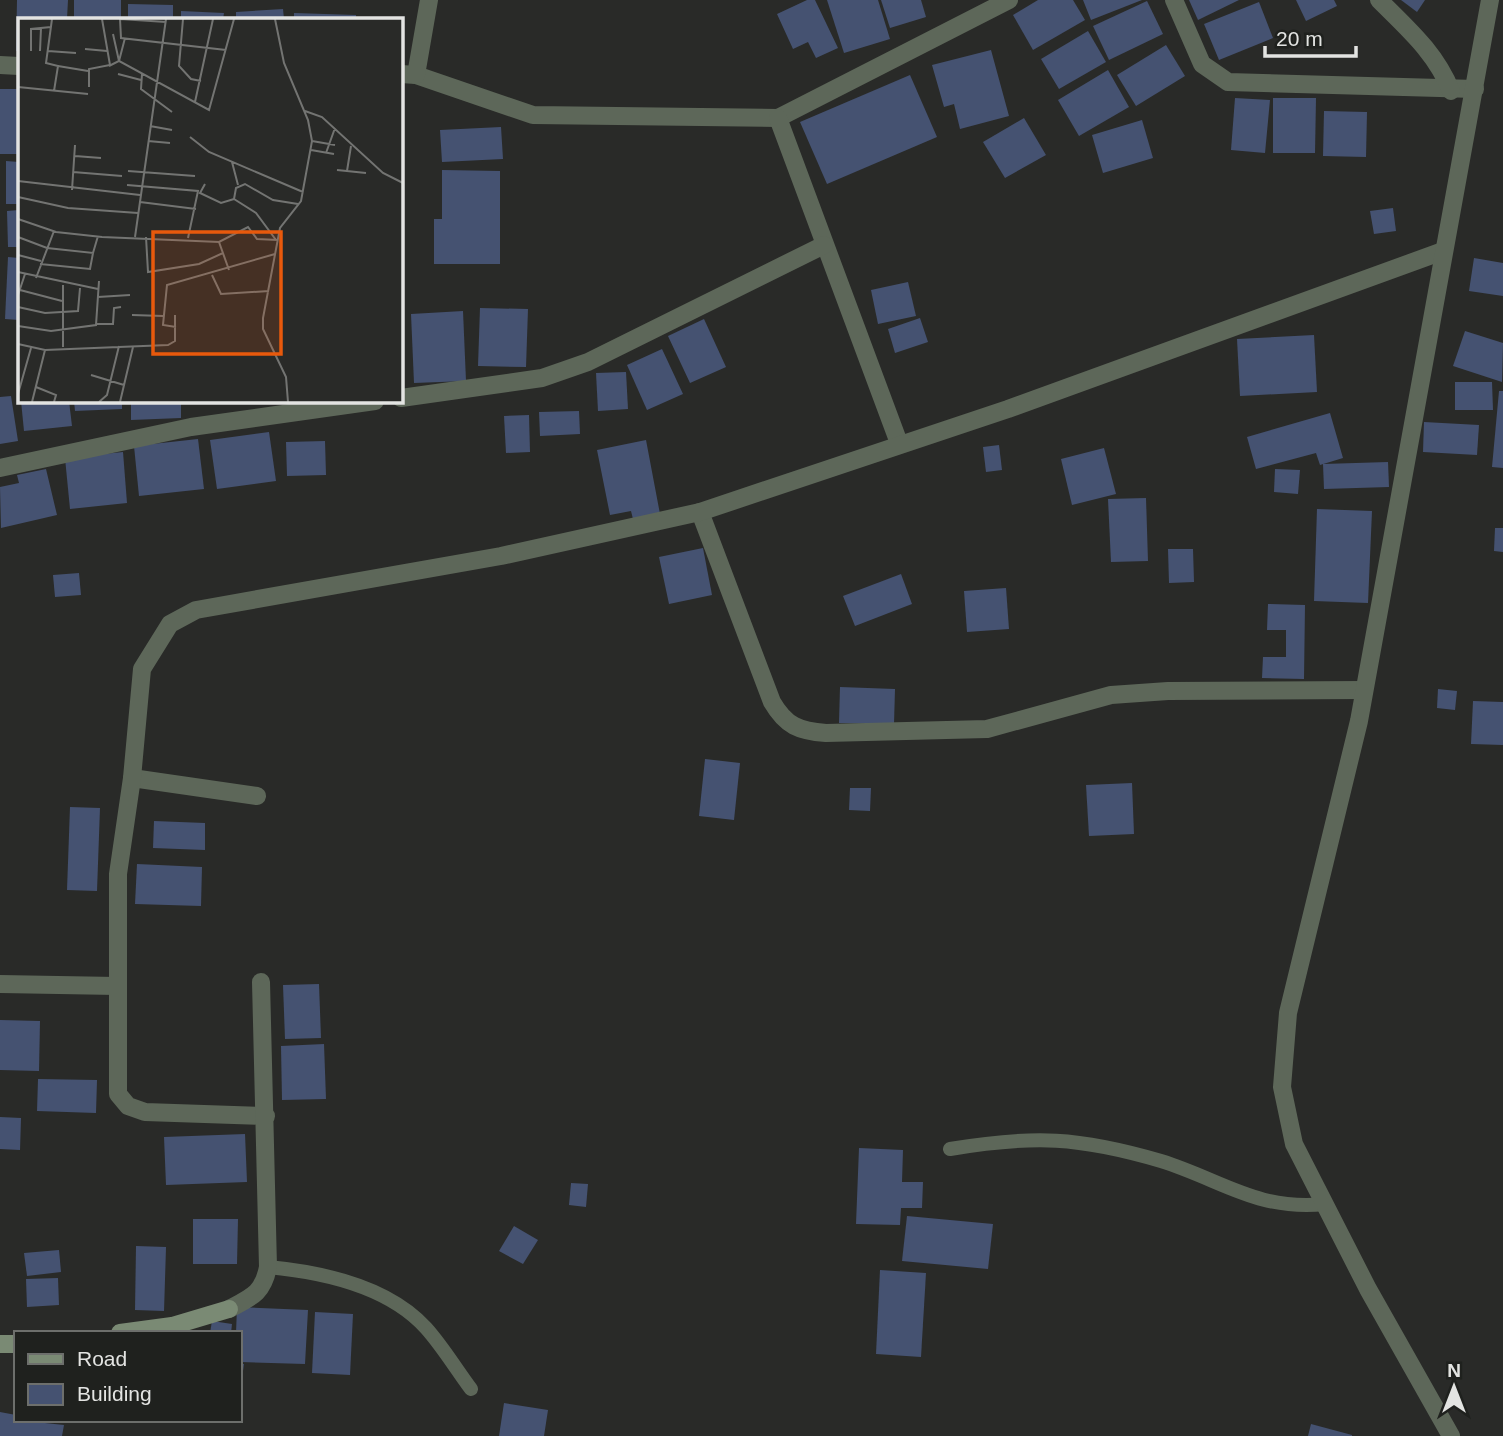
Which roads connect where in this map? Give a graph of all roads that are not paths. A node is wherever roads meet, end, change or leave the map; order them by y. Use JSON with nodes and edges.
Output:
{"nodes":[{"id":1,"x":429,"y":0,"type":"edge"},
{"id":2,"x":1009,"y":0,"type":"edge"},
{"id":3,"x":1174,"y":0,"type":"edge"},
{"id":4,"x":1379,"y":0,"type":"edge"},
{"id":5,"x":1490,"y":0,"type":"edge"},
{"id":6,"x":0,"y":65,"type":"edge"},
{"id":7,"x":18,"y":66,"type":"edge"},
{"id":8,"x":408,"y":75,"type":"edge"},
{"id":9,"x":1475,"y":89,"type":"junction"},
{"id":10,"x":1451,"y":91,"type":"junction"},
{"id":11,"x":778,"y":118,"type":"junction"},
{"id":12,"x":824,"y":245,"type":"junction"},
{"id":13,"x":1443,"y":251,"type":"junction"},
{"id":14,"x":402,"y":398,"type":"edge"},
{"id":15,"x":368,"y":402,"type":"edge"},
{"id":16,"x":899,"y":443,"type":"junction"},
{"id":17,"x":0,"y":468,"type":"edge"},
{"id":18,"x":699,"y":512,"type":"junction"},
{"id":19,"x":1364,"y":690,"type":"junction"},
{"id":20,"x":132,"y":778,"type":"junction"},
{"id":21,"x":257,"y":796,"type":"dead end"},
{"id":22,"x":261,"y":982,"type":"dead end"},
{"id":23,"x":0,"y":984,"type":"edge"},
{"id":24,"x":117,"y":986,"type":"junction"},
{"id":25,"x":266,"y":1116,"type":"junction"},
{"id":26,"x":950,"y":1149,"type":"dead end"},
{"id":27,"x":1325,"y":1204,"type":"junction"},
{"id":28,"x":268,"y":1267,"type":"junction"},
{"id":29,"x":135,"y":1331,"type":"edge"},
{"id":30,"x":471,"y":1390,"type":"dead end"},
{"id":31,"x":1451,"y":1436,"type":"edge"}],
"edges":[{"from":1,"to":8,"type":"street"},
{"from":2,"to":11,"type":"street"},
{"from":3,"to":10,"type":"street"},
{"from":4,"to":10,"type":"street"},
{"from":5,"to":9,"type":"street"},
{"from":6,"to":7,"type":"street"},
{"from":8,"to":11,"type":"street"},
{"from":9,"to":10,"type":"street"},
{"from":9,"to":13,"type":"street"},
{"from":11,"to":12,"type":"street"},
{"from":12,"to":14,"type":"street"},
{"from":12,"to":16,"type":"street"},
{"from":13,"to":16,"type":"street"},
{"from":13,"to":19,"type":"street"},
{"from":15,"to":17,"type":"street"},
{"from":16,"to":18,"type":"street"},
{"from":18,"to":19,"type":"street"},
{"from":18,"to":20,"type":"street"},
{"from":19,"to":27,"type":"street"},
{"from":20,"to":21,"type":"street"},
{"from":20,"to":24,"type":"street"},
{"from":22,"to":25,"type":"street"},
{"from":23,"to":24,"type":"street"},
{"from":24,"to":25,"type":"street"},
{"from":25,"to":28,"type":"street"},
{"from":26,"to":27,"type":"lane"},
{"from":27,"to":31,"type":"street"},
{"from":28,"to":29,"type":"street"},
{"from":28,"to":30,"type":"lane"}]}
